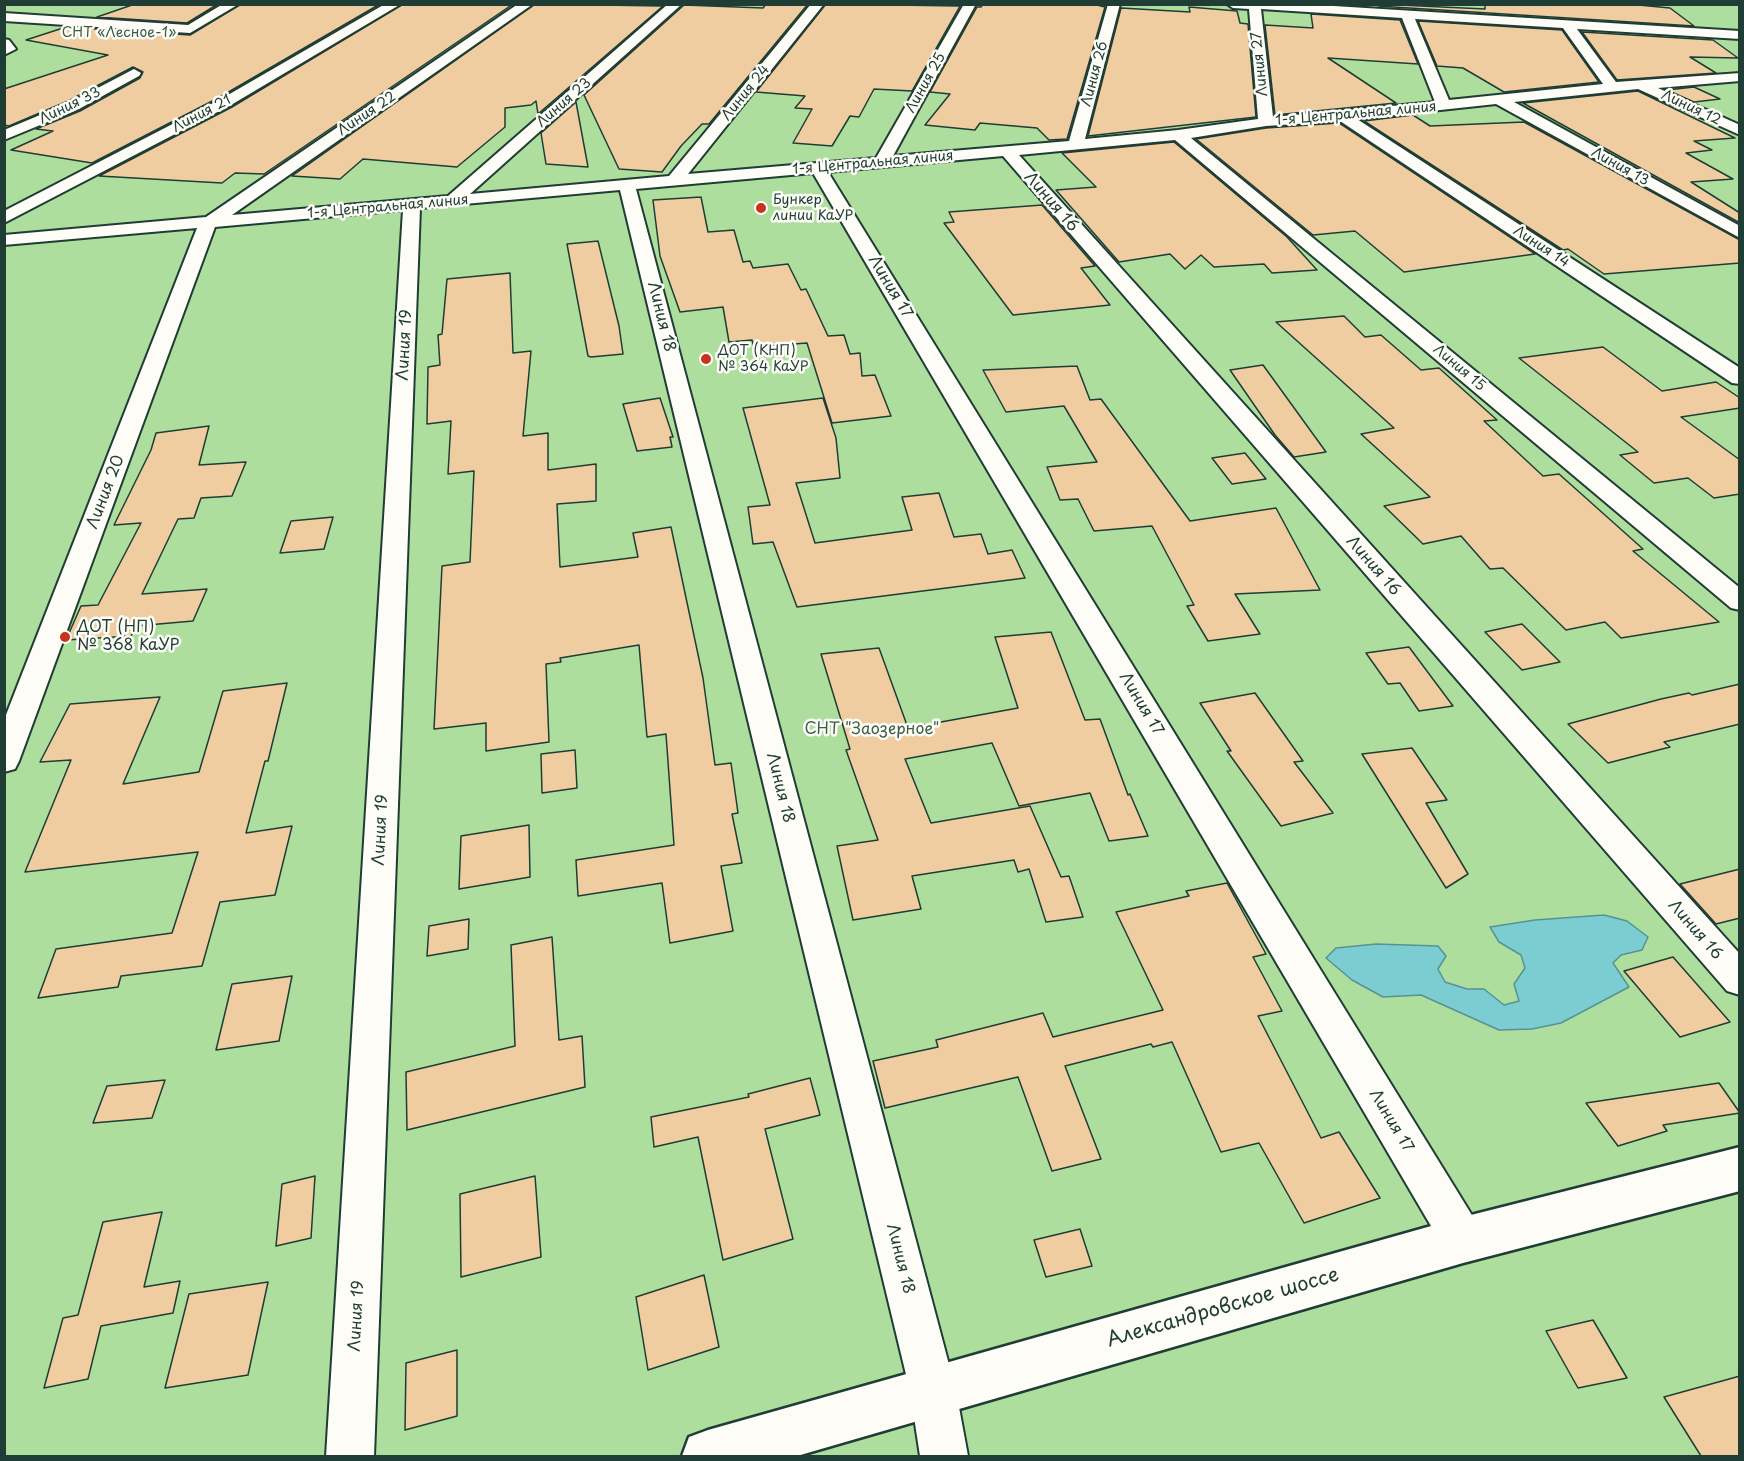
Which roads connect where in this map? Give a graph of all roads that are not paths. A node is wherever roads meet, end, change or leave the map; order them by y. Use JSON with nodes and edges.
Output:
{"nodes":[{"id":1,"x":232,"y":4,"type":"edge"},
{"id":2,"x":396,"y":4,"type":"edge"},
{"id":3,"x":527,"y":4,"type":"edge"},
{"id":4,"x":676,"y":4,"type":"edge"},
{"id":5,"x":818,"y":4,"type":"edge"},
{"id":6,"x":970,"y":4,"type":"edge"},
{"id":7,"x":1114,"y":4,"type":"edge"},
{"id":8,"x":1233,"y":4,"type":"edge"},
{"id":9,"x":1254,"y":6,"type":"edge"},
{"id":10,"x":1407,"y":15,"type":"junction"},
{"id":11,"x":4,"y":17,"type":"edge"},
{"id":12,"x":1567,"y":24,"type":"junction"},
{"id":13,"x":1740,"y":35,"type":"edge"},
{"id":14,"x":4,"y":43,"type":"edge"},
{"id":15,"x":4,"y":51,"type":"edge"},
{"id":16,"x":134,"y":73,"type":"dead end"},
{"id":17,"x":1740,"y":77,"type":"edge"},
{"id":18,"x":1643,"y":86,"type":"junction"},
{"id":19,"x":1612,"y":87,"type":"junction"},
{"id":20,"x":1500,"y":100,"type":"junction"},
{"id":21,"x":1444,"y":106,"type":"junction"},
{"id":22,"x":1343,"y":116,"type":"junction"},
{"id":23,"x":1266,"y":122,"type":"junction"},
{"id":24,"x":1740,"y":131,"type":"edge"},
{"id":25,"x":1178,"y":135,"type":"junction"},
{"id":26,"x":4,"y":136,"type":"edge"},
{"id":27,"x":1076,"y":144,"type":"junction"},
{"id":28,"x":1007,"y":152,"type":"junction"},
{"id":29,"x":882,"y":162,"type":"junction"},
{"id":30,"x":819,"y":168,"type":"junction"},
{"id":31,"x":673,"y":182,"type":"junction"},
{"id":32,"x":627,"y":186,"type":"junction"},
{"id":33,"x":452,"y":201,"type":"junction"},
{"id":34,"x":412,"y":204,"type":"junction"},
{"id":35,"x":4,"y":218,"type":"edge"},
{"id":36,"x":207,"y":224,"type":"junction"},
{"id":37,"x":1740,"y":233,"type":"edge"},
{"id":38,"x":4,"y":240,"type":"edge"},
{"id":39,"x":1740,"y":378,"type":"edge"},
{"id":40,"x":1740,"y":602,"type":"edge"},
{"id":41,"x":4,"y":761,"type":"edge"},
{"id":42,"x":1740,"y":980,"type":"edge"},
{"id":43,"x":1740,"y":1169,"type":"edge"},
{"id":44,"x":1463,"y":1240,"type":"junction"},
{"id":45,"x":933,"y":1391,"type":"junction"},
{"id":46,"x":350,"y":1456,"type":"edge"},
{"id":47,"x":708,"y":1456,"type":"edge"},
{"id":48,"x":944,"y":1456,"type":"edge"}],
"edges":[{"from":1,"to":11,"type":"street"},
{"from":2,"to":35,"type":"street","name":"Линия 21"},
{"from":3,"to":36,"type":"street","name":"Линия 22"},
{"from":4,"to":33,"type":"street","name":"Линия 23"},
{"from":5,"to":31,"type":"street","name":"Линия 24"},
{"from":6,"to":29,"type":"street","name":"Линия 25"},
{"from":7,"to":27,"type":"street","name":"Линия 26"},
{"from":8,"to":9,"type":"street"},
{"from":9,"to":10,"type":"street"},
{"from":9,"to":23,"type":"street","name":"Линия 27"},
{"from":10,"to":12,"type":"street"},
{"from":10,"to":21,"type":"street"},
{"from":12,"to":13,"type":"street"},
{"from":12,"to":19,"type":"street"},
{"from":14,"to":15,"type":"street"},
{"from":16,"to":26,"type":"street","name":"Линия 33"},
{"from":17,"to":18,"type":"street","name":"1-я Центральная линия"},
{"from":18,"to":19,"type":"street","name":"1-я Центральная линия"},
{"from":18,"to":24,"type":"street","name":"Линия 12"},
{"from":19,"to":20,"type":"street","name":"1-я Центральная линия"},
{"from":20,"to":21,"type":"street","name":"1-я Центральная линия"},
{"from":20,"to":37,"type":"street","name":"Линия 13"},
{"from":21,"to":22,"type":"street","name":"1-я Центральная линия"},
{"from":22,"to":23,"type":"street","name":"1-я Центральная линия"},
{"from":22,"to":39,"type":"street","name":"Линия 14"},
{"from":23,"to":25,"type":"street","name":"1-я Центральная линия"},
{"from":25,"to":27,"type":"street","name":"1-я Центральная линия"},
{"from":25,"to":40,"type":"street","name":"Линия 15"},
{"from":27,"to":28,"type":"street","name":"1-я Центральная линия"},
{"from":28,"to":29,"type":"street","name":"1-я Центральная линия"},
{"from":28,"to":42,"type":"street","name":"Линия 16"},
{"from":29,"to":30,"type":"street","name":"1-я Центральная линия"},
{"from":30,"to":31,"type":"street","name":"1-я Центральная линия"},
{"from":30,"to":44,"type":"street","name":"Линия 17"},
{"from":31,"to":32,"type":"street","name":"1-я Центральная линия"},
{"from":32,"to":33,"type":"street","name":"1-я Центральная линия"},
{"from":32,"to":45,"type":"street","name":"Линия 18"},
{"from":33,"to":34,"type":"street","name":"1-я Центральная линия"},
{"from":34,"to":36,"type":"street","name":"1-я Центральная линия"},
{"from":34,"to":46,"type":"street","name":"Линия 19"},
{"from":36,"to":38,"type":"street","name":"1-я Центральная линия"},
{"from":36,"to":41,"type":"street","name":"Линия 20"},
{"from":43,"to":44,"type":"street","name":"Александровское шоссе"},
{"from":44,"to":45,"type":"street","name":"Александровское шоссе"},
{"from":45,"to":47,"type":"street","name":"Александровское шоссе"},
{"from":45,"to":48,"type":"street","name":"Линия 18"}]}
